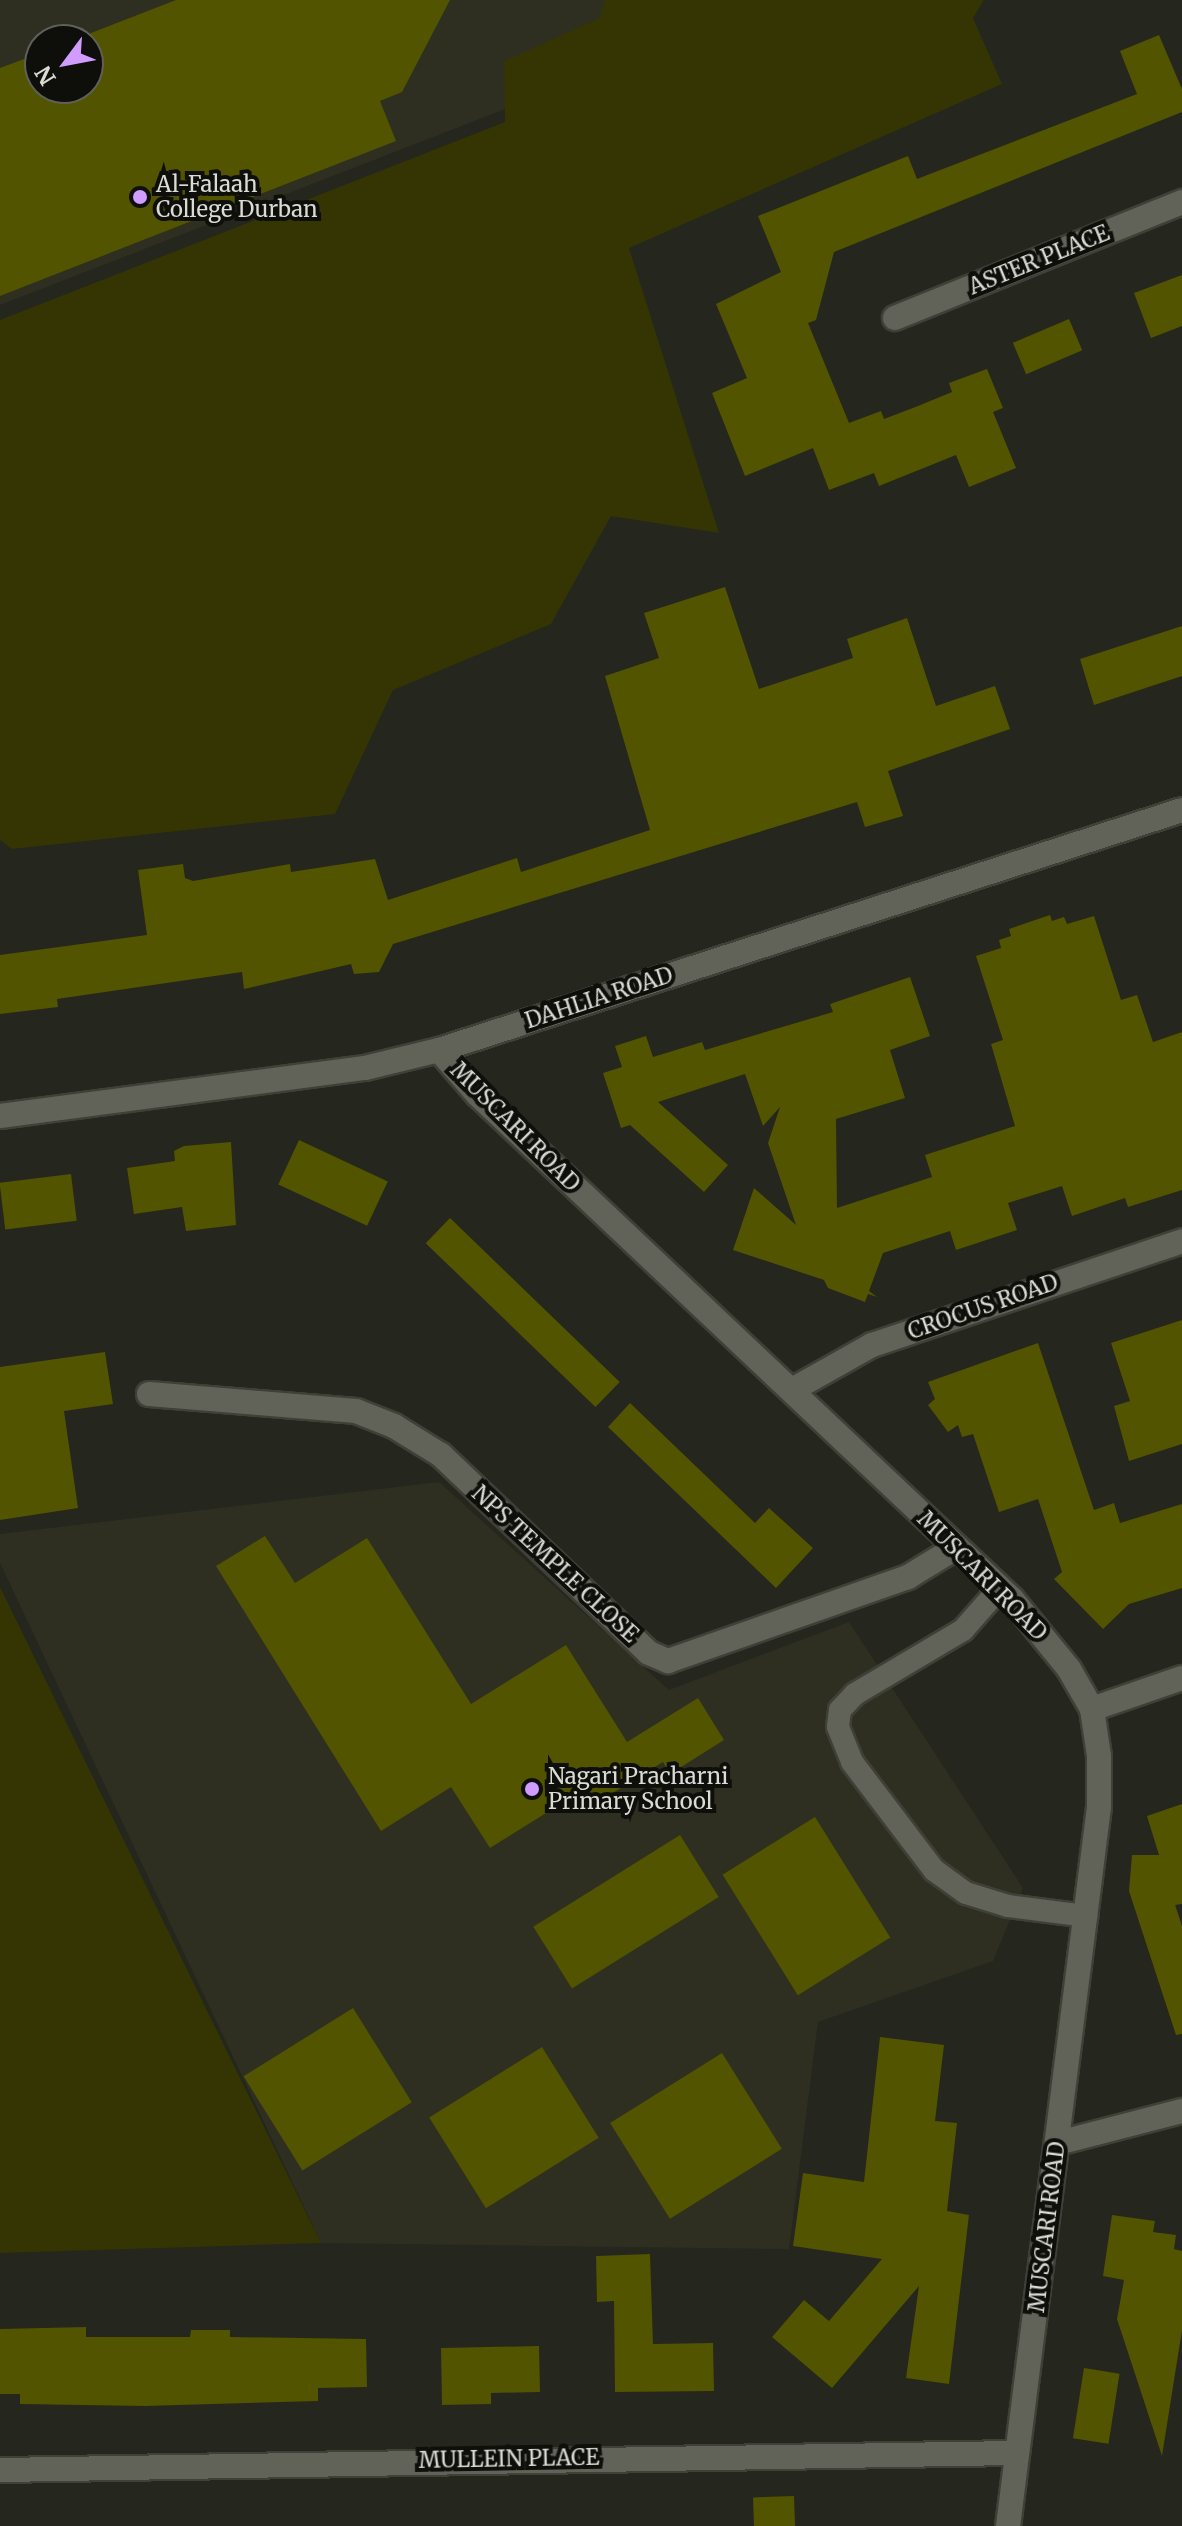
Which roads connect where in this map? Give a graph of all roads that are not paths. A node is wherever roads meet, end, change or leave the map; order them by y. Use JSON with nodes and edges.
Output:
{"nodes":[{"id":1,"x":1182,"y":202,"type":"edge"},
{"id":2,"x":895,"y":318,"type":"dead end"},
{"id":3,"x":1182,"y":810,"type":"edge"},
{"id":4,"x":439,"y":1050,"type":"junction"},
{"id":5,"x":0,"y":1116,"type":"edge"},
{"id":6,"x":1182,"y":1241,"type":"edge"},
{"id":7,"x":792,"y":1390,"type":"junction"},
{"id":8,"x":149,"y":1394,"type":"dead end"},
{"id":9,"x":957,"y":1547,"type":"junction"},
{"id":10,"x":1000,"y":1588,"type":"junction"},
{"id":11,"x":1182,"y":1678,"type":"edge"},
{"id":12,"x":1092,"y":1709,"type":"junction"},
{"id":13,"x":1086,"y":1916,"type":"junction"},
{"id":14,"x":1182,"y":2111,"type":"edge"},
{"id":15,"x":1058,"y":2143,"type":"junction"},
{"id":16,"x":1017,"y":2453,"type":"junction"},
{"id":17,"x":0,"y":2470,"type":"edge"},
{"id":18,"x":1008,"y":2526,"type":"edge"}],
"edges":[{"from":1,"to":2,"type":"street","name":"ASTER PLACE"},
{"from":3,"to":4,"type":"street","name":"DAHLIA ROAD"},
{"from":4,"to":5,"type":"street","name":"DAHLIA ROAD"},
{"from":4,"to":7,"type":"street","name":"MUSCARI ROAD"},
{"from":6,"to":7,"type":"street","name":"CROCUS ROAD"},
{"from":7,"to":9,"type":"street","name":"MUSCARI ROAD"},
{"from":8,"to":9,"type":"street","name":"NPS TEMPLE CLOSE"},
{"from":9,"to":10,"type":"street","name":"MUSCARI ROAD"},
{"from":10,"to":12,"type":"street","name":"MUSCARI ROAD"},
{"from":10,"to":13,"type":"lane"},
{"from":11,"to":12,"type":"street"},
{"from":12,"to":13,"type":"street","name":"MUSCARI ROAD"},
{"from":13,"to":15,"type":"street","name":"MUSCARI ROAD"},
{"from":14,"to":15,"type":"street"},
{"from":15,"to":16,"type":"street","name":"MUSCARI ROAD"},
{"from":16,"to":17,"type":"street","name":"MULLEIN PLACE"},
{"from":16,"to":18,"type":"street","name":"MUSCARI ROAD"}]}
